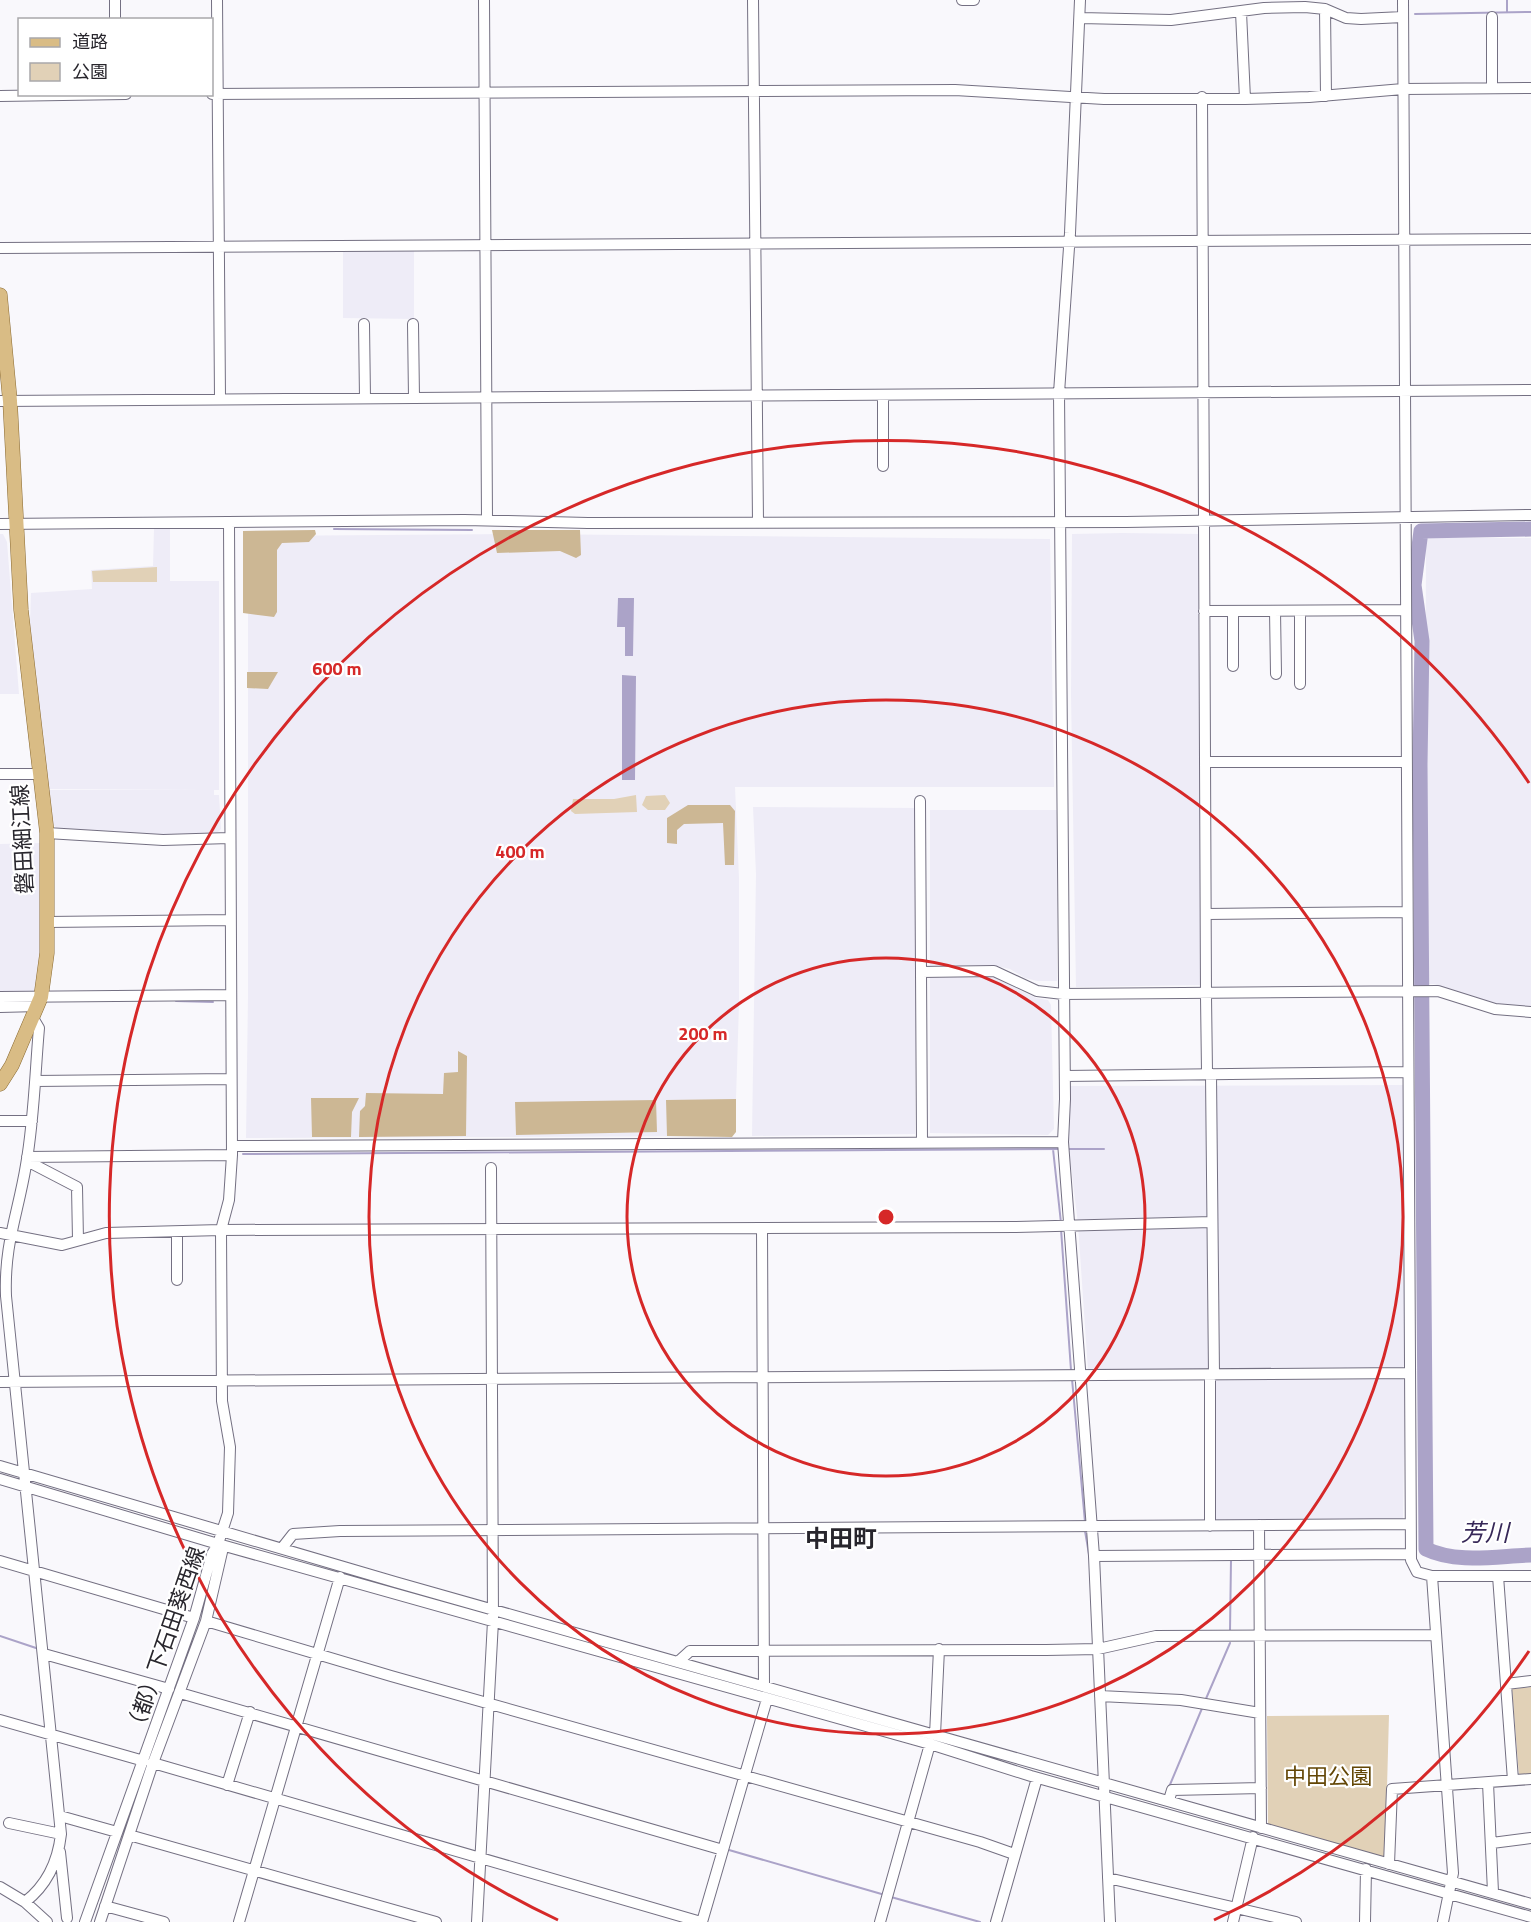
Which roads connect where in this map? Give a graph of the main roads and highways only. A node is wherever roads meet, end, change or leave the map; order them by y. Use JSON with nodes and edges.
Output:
{"nodes":[{"id":1,"x":0,"y":295,"type":"edge"},
{"id":2,"x":5,"y":401,"type":"edge"},
{"id":3,"x":0,"y":1084,"type":"edge"}],
"edges":[{"from":1,"to":2,"type":"main road","name":"磐田細江線"},
{"from":2,"to":3,"type":"main road","name":"磐田細江線"}]}
